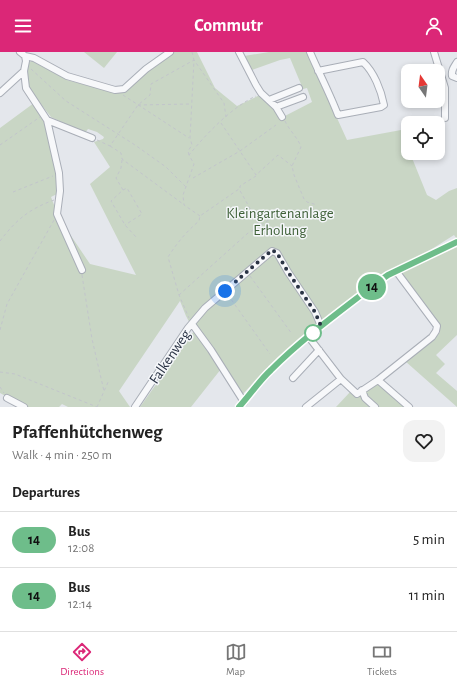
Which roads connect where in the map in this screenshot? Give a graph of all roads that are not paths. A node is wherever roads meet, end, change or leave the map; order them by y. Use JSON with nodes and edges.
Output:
{"nodes":[{"id":1,"x":170,"y":52,"type":"edge"},
{"id":2,"x":239,"y":52,"type":"edge"},
{"id":3,"x":310,"y":52,"type":"edge"},
{"id":4,"x":434,"y":52,"type":"edge"},
{"id":5,"x":22,"y":54,"type":"edge"},
{"id":6,"x":457,"y":62,"type":"edge"},
{"id":7,"x":24,"y":71,"type":"junction"},
{"id":8,"x":318,"y":71,"type":"junction"},
{"id":9,"x":457,"y":78,"type":"edge"},
{"id":10,"x":300,"y":88,"type":"dead end"},
{"id":11,"x":0,"y":93,"type":"edge"},
{"id":12,"x":303,"y":97,"type":"dead end"},
{"id":13,"x":269,"y":100,"type":"junction"},
{"id":14,"x":276,"y":107,"type":"junction"},
{"id":15,"x":445,"y":116,"type":"edge"},
{"id":16,"x":45,"y":117,"type":"junction"},
{"id":17,"x":282,"y":117,"type":"road end"},
{"id":18,"x":92,"y":138,"type":"road end"},
{"id":19,"x":457,"y":242,"type":"edge"},
{"id":20,"x":82,"y":270,"type":"road end"},
{"id":21,"x":396,"y":271,"type":"junction"},
{"id":22,"x":192,"y":324,"type":"junction"},
{"id":23,"x":321,"y":326,"type":"junction"},
{"id":24,"x":308,"y":336,"type":"junction"},
{"id":25,"x":319,"y":350,"type":"junction"},
{"id":26,"x":293,"y":378,"type":"dead end"},
{"id":27,"x":341,"y":378,"type":"junction"},
{"id":28,"x":378,"y":380,"type":"junction"},
{"id":29,"x":362,"y":390,"type":"junction"},
{"id":30,"x":8,"y":398,"type":"road end"},
{"id":31,"x":241,"y":405,"type":"edge"},
{"id":32,"x":24,"y":407,"type":"edge"},
{"id":33,"x":135,"y":407,"type":"edge"},
{"id":34,"x":306,"y":407,"type":"edge"},
{"id":35,"x":375,"y":407,"type":"edge"},
{"id":36,"x":409,"y":407,"type":"edge"}],
"edges":[{"from":1,"to":5,"type":"street"},
{"from":2,"to":13,"type":"street"},
{"from":3,"to":8,"type":"street"},
{"from":4,"to":15,"type":"street"},
{"from":5,"to":7,"type":"street"},
{"from":6,"to":9,"type":"street"},
{"from":7,"to":11,"type":"street"},
{"from":7,"to":16,"type":"street"},
{"from":8,"to":8,"type":"street"},
{"from":10,"to":13,"type":"street"},
{"from":12,"to":14,"type":"street"},
{"from":13,"to":14,"type":"street"},
{"from":14,"to":17,"type":"street"},
{"from":16,"to":18,"type":"street"},
{"from":16,"to":20,"type":"street"},
{"from":19,"to":21,"type":"street"},
{"from":21,"to":23,"type":"street"},
{"from":21,"to":28,"type":"street"},
{"from":22,"to":23,"type":"street"},
{"from":22,"to":31,"type":"street","name":"Falkenweg"},
{"from":22,"to":33,"type":"street","name":"Falkenweg"},
{"from":23,"to":24,"type":"street"},
{"from":24,"to":25,"type":"street"},
{"from":24,"to":31,"type":"street"},
{"from":25,"to":26,"type":"street"},
{"from":25,"to":27,"type":"street"},
{"from":27,"to":29,"type":"street"},
{"from":27,"to":34,"type":"street"},
{"from":28,"to":29,"type":"street"},
{"from":28,"to":36,"type":"street"},
{"from":29,"to":35,"type":"street"},
{"from":30,"to":32,"type":"street"}]}
